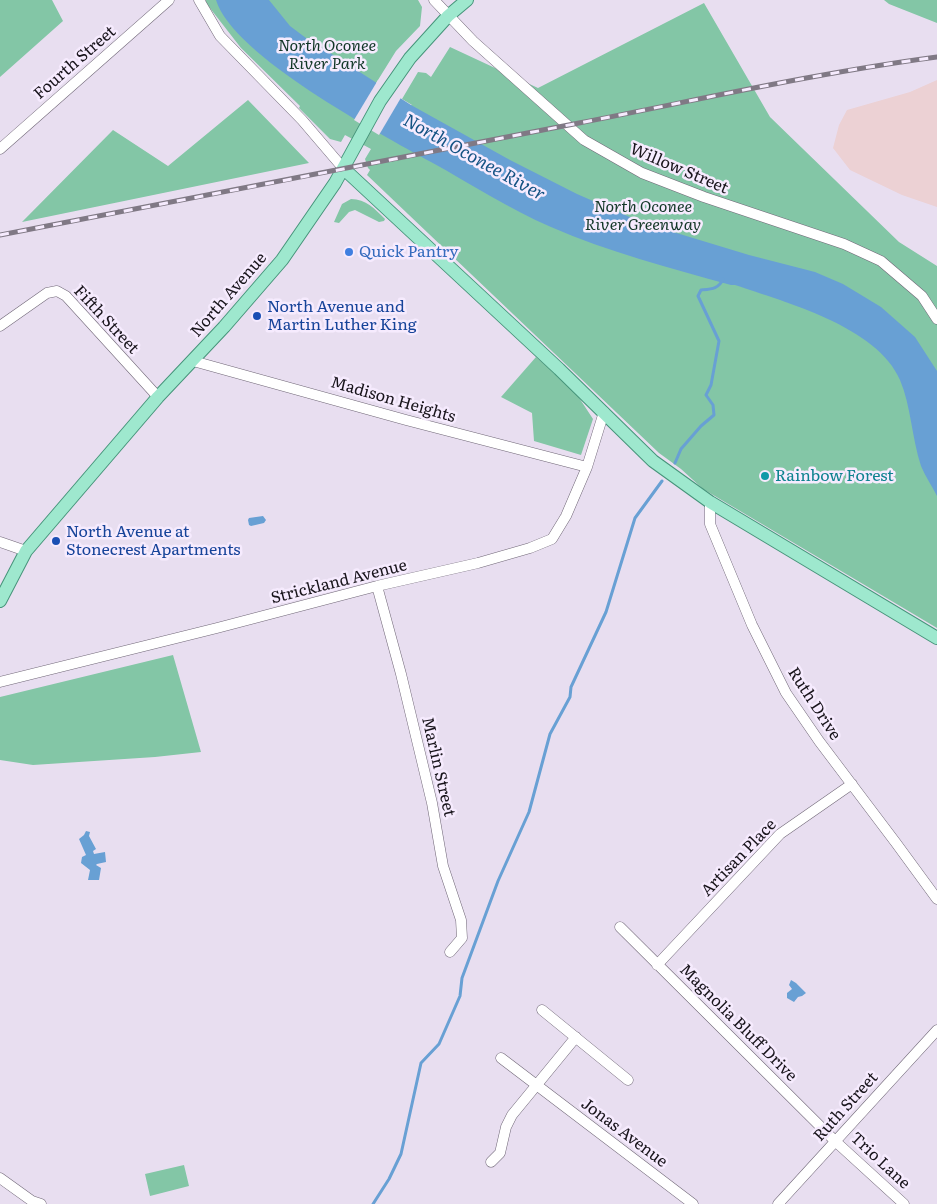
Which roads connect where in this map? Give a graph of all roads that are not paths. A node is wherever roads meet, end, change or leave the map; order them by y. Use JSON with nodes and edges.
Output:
{"nodes":[{"id":1,"x":199,"y":0,"type":"edge"},
{"id":2,"x":434,"y":0,"type":"edge"},
{"id":3,"x":467,"y":0,"type":"edge"},
{"id":4,"x":163,"y":2,"type":"edge"},
{"id":5,"x":448,"y":16,"type":"junction"},
{"id":6,"x":0,"y":149,"type":"edge"},
{"id":7,"x":343,"y":168,"type":"junction"},
{"id":8,"x":937,"y":319,"type":"edge"},
{"id":9,"x":0,"y":326,"type":"edge"},
{"id":10,"x":193,"y":361,"type":"junction"},
{"id":11,"x":158,"y":397,"type":"junction"},
{"id":12,"x":604,"y":412,"type":"junction"},
{"id":13,"x":587,"y":467,"type":"junction"},
{"id":14,"x":710,"y":502,"type":"junction"},
{"id":15,"x":0,"y":542,"type":"edge"},
{"id":16,"x":26,"y":551,"type":"junction"},
{"id":17,"x":377,"y":586,"type":"junction"},
{"id":18,"x":0,"y":601,"type":"edge"},
{"id":19,"x":937,"y":638,"type":"edge"},
{"id":20,"x":0,"y":682,"type":"edge"},
{"id":21,"x":852,"y":784,"type":"junction"},
{"id":22,"x":937,"y":899,"type":"edge"},
{"id":23,"x":620,"y":927,"type":"dead end"},
{"id":24,"x":450,"y":952,"type":"dead end"},
{"id":25,"x":657,"y":965,"type":"junction"},
{"id":26,"x":542,"y":1010,"type":"dead end"},
{"id":27,"x":937,"y":1030,"type":"edge"},
{"id":28,"x":576,"y":1037,"type":"junction"},
{"id":29,"x":501,"y":1058,"type":"dead end"},
{"id":30,"x":628,"y":1080,"type":"dead end"},
{"id":31,"x":536,"y":1085,"type":"junction"},
{"id":32,"x":835,"y":1141,"type":"junction"},
{"id":33,"x":491,"y":1162,"type":"dead end"},
{"id":34,"x":0,"y":1178,"type":"edge"},
{"id":35,"x":35,"y":1203,"type":"edge"},
{"id":36,"x":693,"y":1204,"type":"edge"},
{"id":37,"x":778,"y":1204,"type":"edge"},
{"id":38,"x":904,"y":1204,"type":"edge"}],
"edges":[{"from":1,"to":7,"type":"street"},
{"from":2,"to":5,"type":"street","name":"Willow Street"},
{"from":3,"to":5,"type":"main road","name":"North Avenue"},
{"from":4,"to":6,"type":"street","name":"Fourth Street"},
{"from":5,"to":7,"type":"main road","name":"North Avenue"},
{"from":5,"to":8,"type":"street","name":"Willow Street"},
{"from":7,"to":10,"type":"main road","name":"North Avenue"},
{"from":7,"to":12,"type":"main road"},
{"from":9,"to":11,"type":"street","name":"Fifth Street"},
{"from":10,"to":11,"type":"main road","name":"North Avenue"},
{"from":10,"to":13,"type":"street","name":"Madison Heights"},
{"from":11,"to":16,"type":"main road","name":"North Avenue"},
{"from":12,"to":13,"type":"street","name":"Strickland Avenue"},
{"from":12,"to":14,"type":"main road"},
{"from":13,"to":17,"type":"street","name":"Strickland Avenue"},
{"from":14,"to":19,"type":"main road"},
{"from":14,"to":21,"type":"street","name":"Ruth Drive"},
{"from":15,"to":16,"type":"street"},
{"from":16,"to":18,"type":"main road","name":"North Avenue"},
{"from":17,"to":20,"type":"street","name":"Strickland Avenue"},
{"from":17,"to":24,"type":"street","name":"Marlin Street"},
{"from":21,"to":22,"type":"street","name":"Ruth Drive"},
{"from":21,"to":25,"type":"street","name":"Artisan Place"},
{"from":23,"to":25,"type":"street","name":"Magnolia Bluff Drive"},
{"from":25,"to":32,"type":"street","name":"Magnolia Bluff Drive"},
{"from":26,"to":28,"type":"street"},
{"from":27,"to":32,"type":"street","name":"Ruth Street"},
{"from":28,"to":30,"type":"street"},
{"from":28,"to":31,"type":"street"},
{"from":29,"to":31,"type":"street","name":"Jonas Avenue"},
{"from":31,"to":33,"type":"street"},
{"from":31,"to":36,"type":"street","name":"Jonas Avenue"},
{"from":32,"to":37,"type":"street","name":"Ruth Street"},
{"from":32,"to":38,"type":"street","name":"Trio Lane"},
{"from":34,"to":35,"type":"street"}]}
